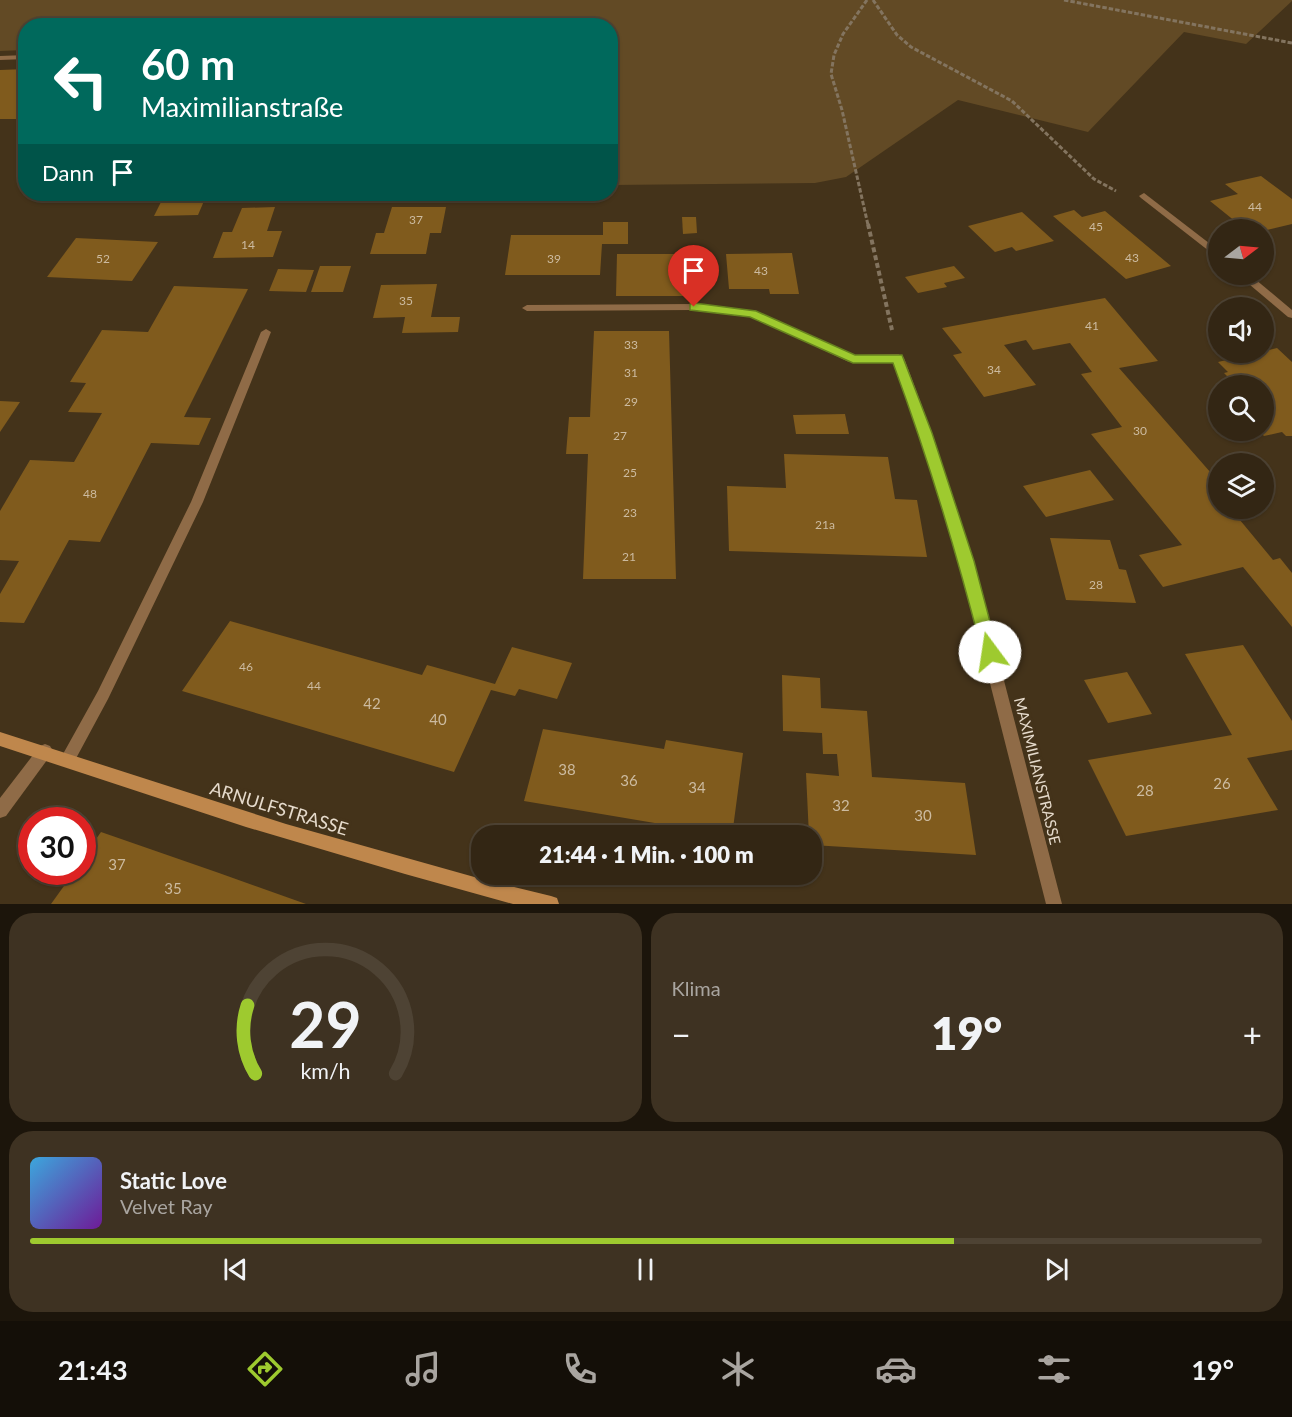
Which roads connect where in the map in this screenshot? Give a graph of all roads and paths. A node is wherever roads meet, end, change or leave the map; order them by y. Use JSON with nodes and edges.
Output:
{"nodes":[{"id":1,"x":867,"y":0,"type":"edge"},
{"id":2,"x":873,"y":0,"type":"edge"},
{"id":3,"x":1064,"y":0,"type":"edge"},
{"id":4,"x":1292,"y":43,"type":"edge"},
{"id":5,"x":18,"y":57,"type":"edge"},
{"id":6,"x":0,"y":58,"type":"edge"},
{"id":7,"x":1144,"y":196,"type":"joint"},
{"id":8,"x":1208,"y":247,"type":"edge"},
{"id":9,"x":1255,"y":285,"type":"edge"},
{"id":10,"x":527,"y":309,"type":"dead end"},
{"id":11,"x":1292,"y":315,"type":"edge"},
{"id":12,"x":266,"y":332,"type":"dead end"},
{"id":13,"x":898,"y":358,"type":"junction"},
{"id":14,"x":0,"y":739,"type":"edge"},
{"id":15,"x":45,"y":752,"type":"junction"},
{"id":16,"x":68,"y":759,"type":"junction"},
{"id":17,"x":0,"y":811,"type":"edge"},
{"id":18,"x":551,"y":904,"type":"edge"},
{"id":19,"x":1054,"y":904,"type":"edge"}],
"edges":[{"from":1,"to":13,"type":"path"},
{"from":2,"to":7,"type":"path"},
{"from":3,"to":4,"type":"path"},
{"from":5,"to":6,"type":"street"},
{"from":7,"to":8,"type":"street"},
{"from":9,"to":11,"type":"street"},
{"from":10,"to":13,"type":"street"},
{"from":12,"to":16,"type":"street"},
{"from":13,"to":19,"type":"street","name":"MAXIMILIANSTRASSE"},
{"from":14,"to":15,"type":"street","name":"ARNULFSTRASSE"},
{"from":15,"to":16,"type":"street","name":"ARNULFSTRASSE"},
{"from":15,"to":17,"type":"street"},
{"from":16,"to":18,"type":"street","name":"ARNULFSTRASSE"}]}
